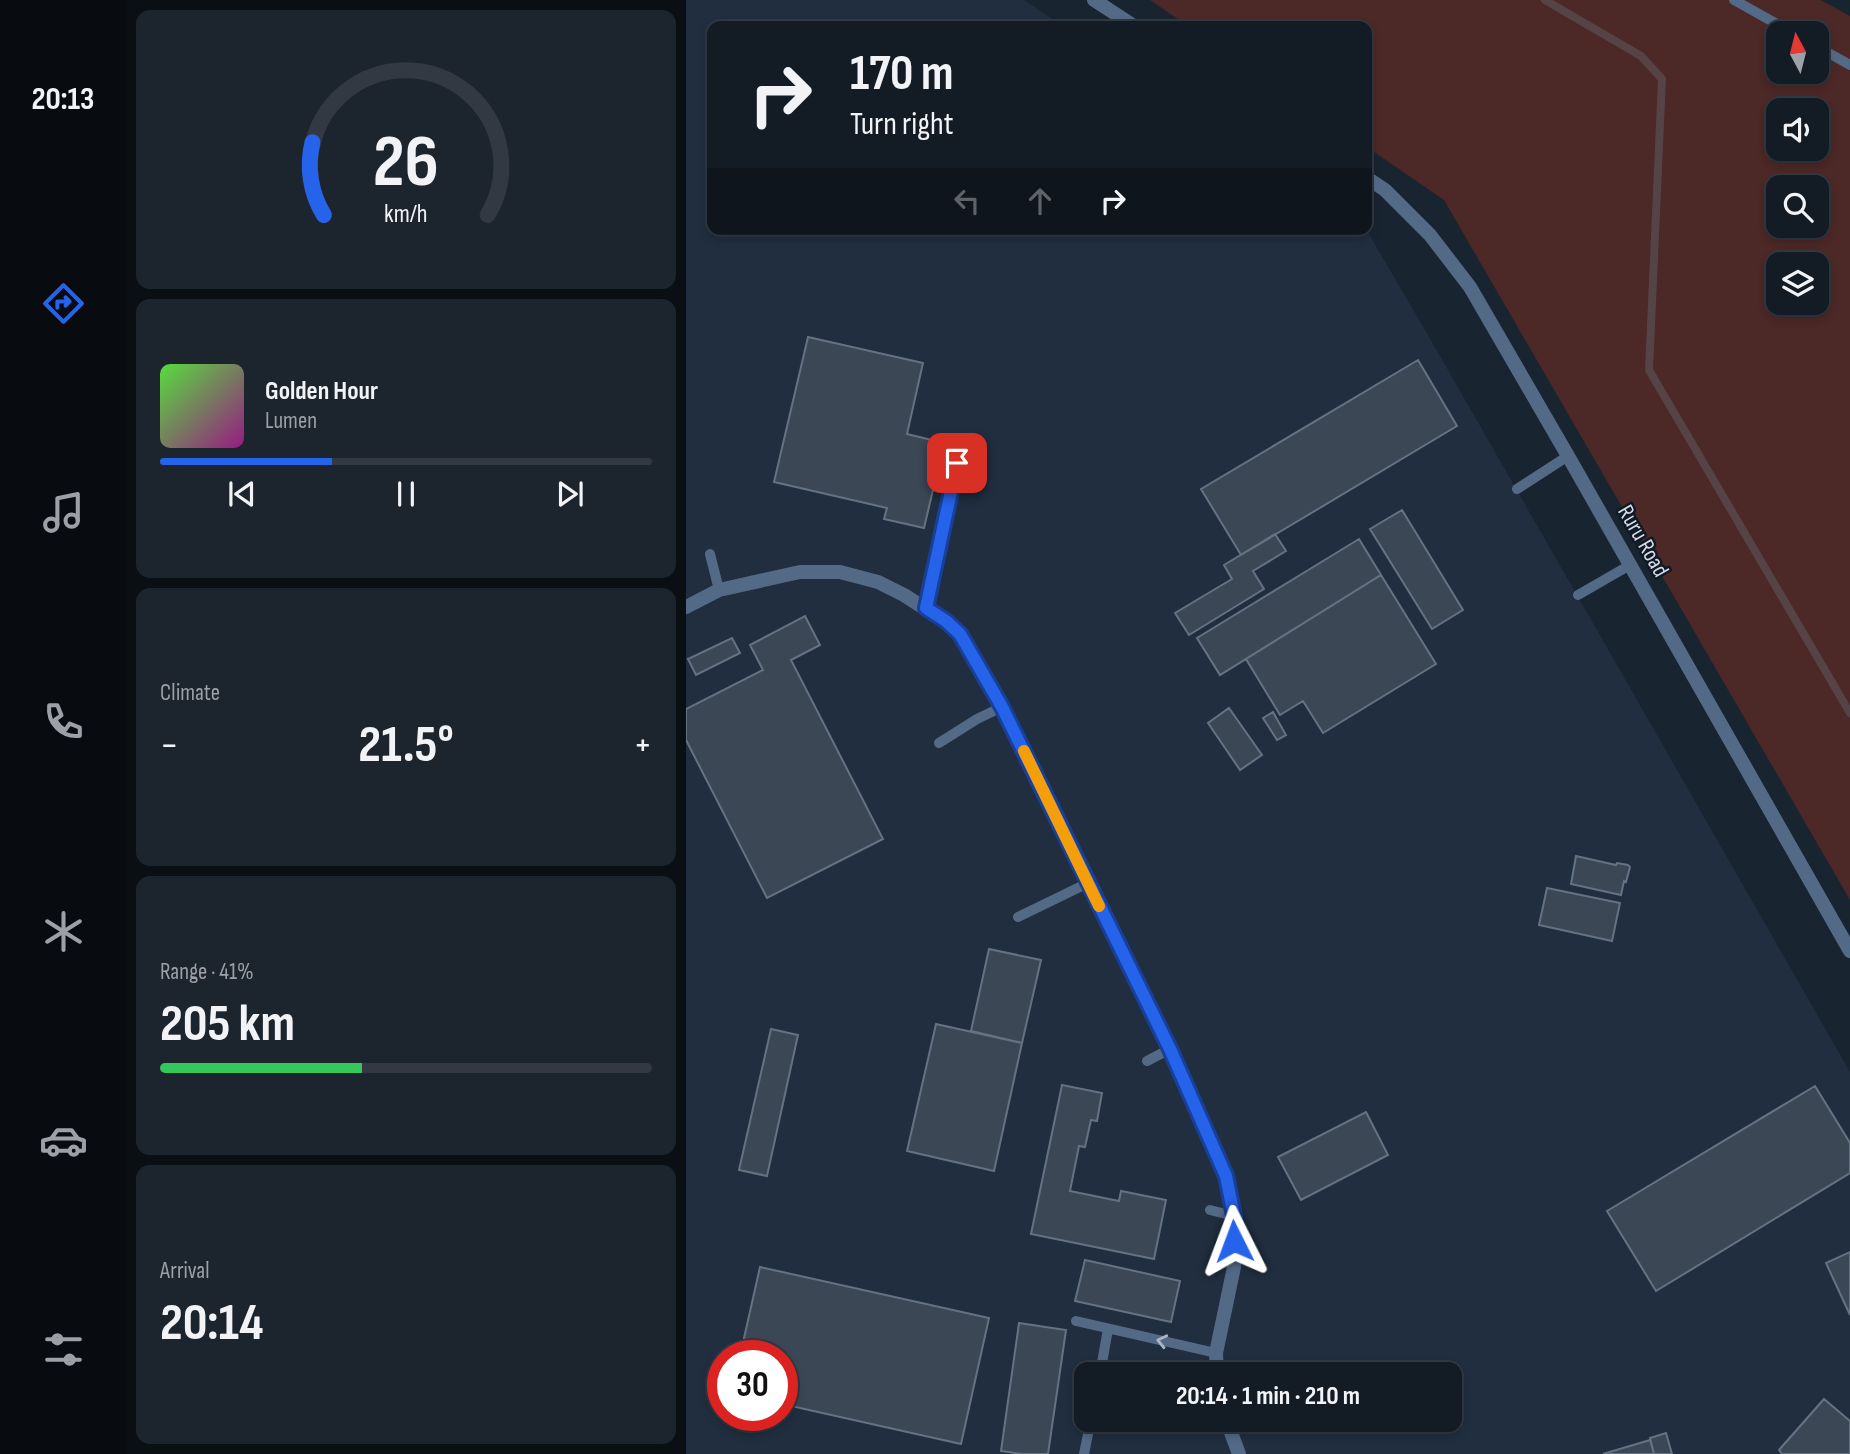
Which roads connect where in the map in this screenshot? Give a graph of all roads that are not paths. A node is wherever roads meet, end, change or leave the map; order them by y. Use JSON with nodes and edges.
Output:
{"nodes":[{"id":1,"x":1094,"y":0,"type":"edge"},
{"id":2,"x":1734,"y":0,"type":"edge"},
{"id":3,"x":1126,"y":21,"type":"edge"},
{"id":4,"x":1772,"y":21,"type":"edge"},
{"id":5,"x":1829,"y":53,"type":"edge"},
{"id":6,"x":1850,"y":65,"type":"edge"},
{"id":7,"x":1372,"y":181,"type":"edge"},
{"id":8,"x":1568,"y":456,"type":"junction"},
{"id":9,"x":957,"y":463,"type":"dead end"},
{"id":10,"x":1517,"y":489,"type":"dead end"},
{"id":11,"x":710,"y":554,"type":"dead end"},
{"id":12,"x":1630,"y":565,"type":"junction"},
{"id":13,"x":719,"y":590,"type":"junction"},
{"id":14,"x":1578,"y":595,"type":"dead end"},
{"id":15,"x":686,"y":607,"type":"edge"},
{"id":16,"x":926,"y":608,"type":"junction"},
{"id":17,"x":1002,"y":707,"type":"junction"},
{"id":18,"x":939,"y":743,"type":"dead end"},
{"id":19,"x":1088,"y":883,"type":"junction"},
{"id":20,"x":1018,"y":917,"type":"dead end"},
{"id":21,"x":1850,"y":951,"type":"edge"},
{"id":22,"x":1170,"y":1049,"type":"junction"},
{"id":23,"x":1147,"y":1061,"type":"dead end"},
{"id":24,"x":1210,"y":1210,"type":"dead end"},
{"id":25,"x":1234,"y":1216,"type":"junction"},
{"id":26,"x":1076,"y":1321,"type":"dead end"},
{"id":27,"x":1108,"y":1329,"type":"junction"},
{"id":28,"x":1216,"y":1353,"type":"junction"},
{"id":29,"x":1102,"y":1362,"type":"edge"},
{"id":30,"x":1216,"y":1362,"type":"edge"},
{"id":31,"x":1088,"y":1432,"type":"edge"},
{"id":32,"x":1231,"y":1432,"type":"edge"},
{"id":33,"x":1084,"y":1454,"type":"edge"},
{"id":34,"x":1239,"y":1454,"type":"edge"}],
"edges":[{"from":1,"to":3,"type":"street"},
{"from":2,"to":4,"type":"lane"},
{"from":5,"to":6,"type":"lane"},
{"from":7,"to":8,"type":"street","name":"Ruru Road"},
{"from":8,"to":10,"type":"lane"},
{"from":8,"to":12,"type":"street","name":"Ruru Road"},
{"from":9,"to":16,"type":"lane"},
{"from":11,"to":13,"type":"lane"},
{"from":12,"to":14,"type":"lane"},
{"from":12,"to":21,"type":"street","name":"Ruru Road"},
{"from":13,"to":15,"type":"street"},
{"from":13,"to":16,"type":"street"},
{"from":16,"to":17,"type":"street"},
{"from":17,"to":18,"type":"lane"},
{"from":17,"to":19,"type":"street"},
{"from":19,"to":20,"type":"lane"},
{"from":19,"to":22,"type":"street"},
{"from":22,"to":23,"type":"lane"},
{"from":22,"to":25,"type":"street"},
{"from":24,"to":25,"type":"lane"},
{"from":25,"to":28,"type":"street"},
{"from":26,"to":27,"type":"lane"},
{"from":28,"to":27,"type":"lane","one_way":true},
{"from":27,"to":29,"type":"lane"},
{"from":28,"to":30,"type":"street"},
{"from":31,"to":33,"type":"lane"},
{"from":32,"to":34,"type":"street"}]}
